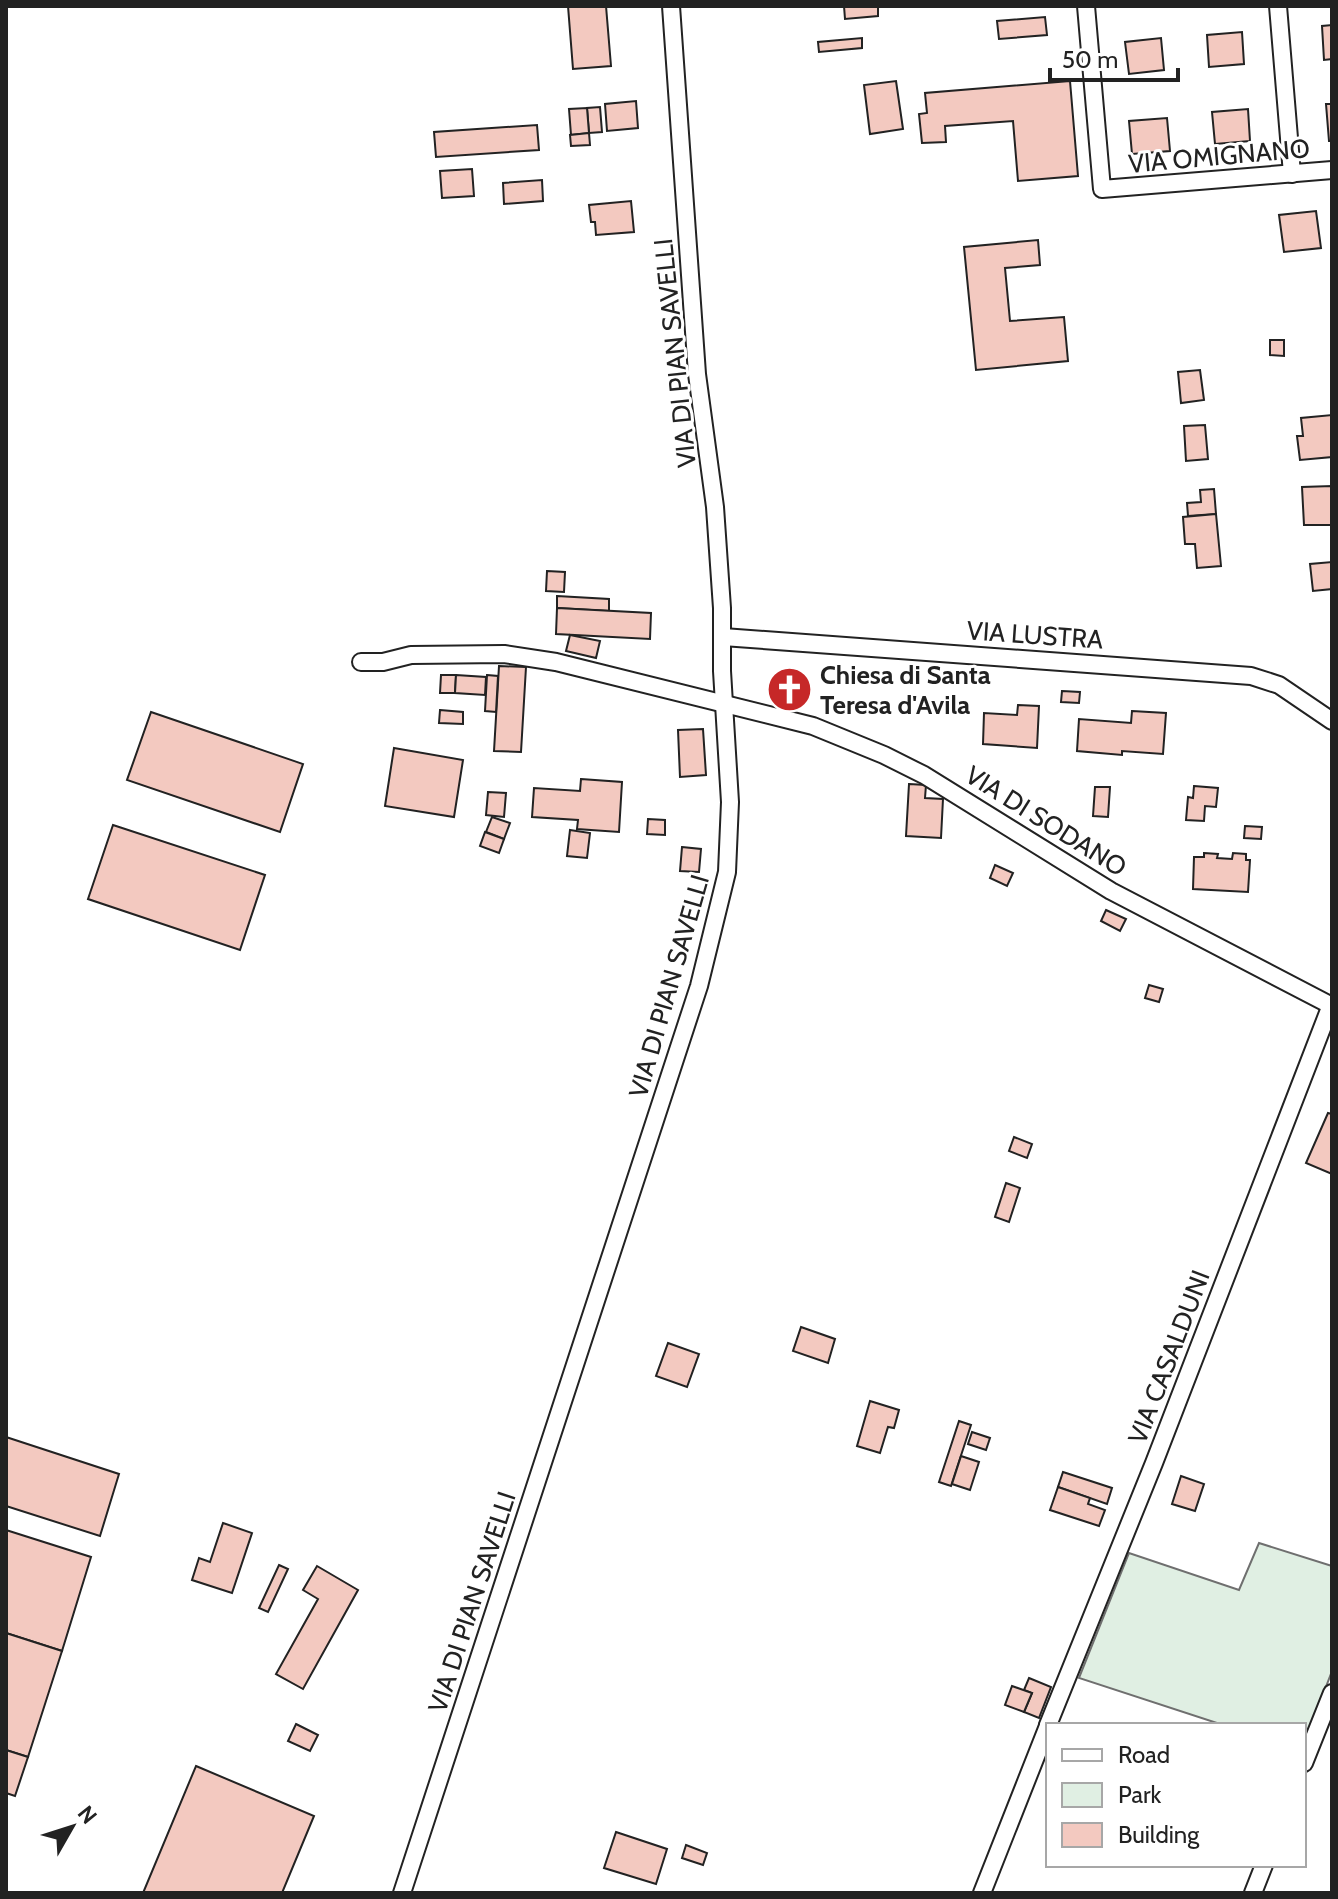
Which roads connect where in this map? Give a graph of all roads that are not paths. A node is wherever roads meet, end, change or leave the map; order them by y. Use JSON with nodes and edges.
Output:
{"nodes":[{"id":1,"x":671,"y":6,"type":"edge"},
{"id":2,"x":1086,"y":6,"type":"edge"},
{"id":3,"x":1278,"y":6,"type":"edge"},
{"id":4,"x":1332,"y":170,"type":"edge"},
{"id":5,"x":1292,"y":174,"type":"junction"},
{"id":6,"x":723,"y":637,"type":"junction"},
{"id":7,"x":361,"y":662,"type":"dead end"},
{"id":8,"x":724,"y":703,"type":"junction"},
{"id":9,"x":1332,"y":721,"type":"edge"},
{"id":10,"x":1331,"y":1005,"type":"edge"},
{"id":11,"x":1332,"y":1693,"type":"edge"},
{"id":12,"x":1049,"y":1723,"type":"edge"},
{"id":13,"x":1046,"y":1730,"type":"edge"},
{"id":14,"x":1306,"y":1758,"type":"edge"},
{"id":15,"x":1263,"y":1867,"type":"edge"},
{"id":16,"x":402,"y":1893,"type":"edge"},
{"id":17,"x":982,"y":1893,"type":"edge"},
{"id":18,"x":1253,"y":1893,"type":"edge"}],
"edges":[{"from":1,"to":6,"type":"street","name":"VIA DI PIAN SAVELLI"},
{"from":2,"to":5,"type":"street","name":"VIA OMIGNANO"},
{"from":3,"to":5,"type":"street"},
{"from":4,"to":5,"type":"street","name":"VIA OMIGNANO"},
{"from":6,"to":8,"type":"street","name":"VIA DI PIAN SAVELLI"},
{"from":6,"to":9,"type":"street","name":"VIA LUSTRA"},
{"from":7,"to":8,"type":"street","name":"VIA DI SODANO"},
{"from":8,"to":10,"type":"street","name":"VIA DI SODANO"},
{"from":8,"to":16,"type":"street","name":"VIA DI PIAN SAVELLI"},
{"from":10,"to":12,"type":"street","name":"VIA CASALDUNI"},
{"from":11,"to":14,"type":"street"},
{"from":13,"to":17,"type":"street","name":"VIA CASALDUNI"},
{"from":15,"to":18,"type":"street"}]}
